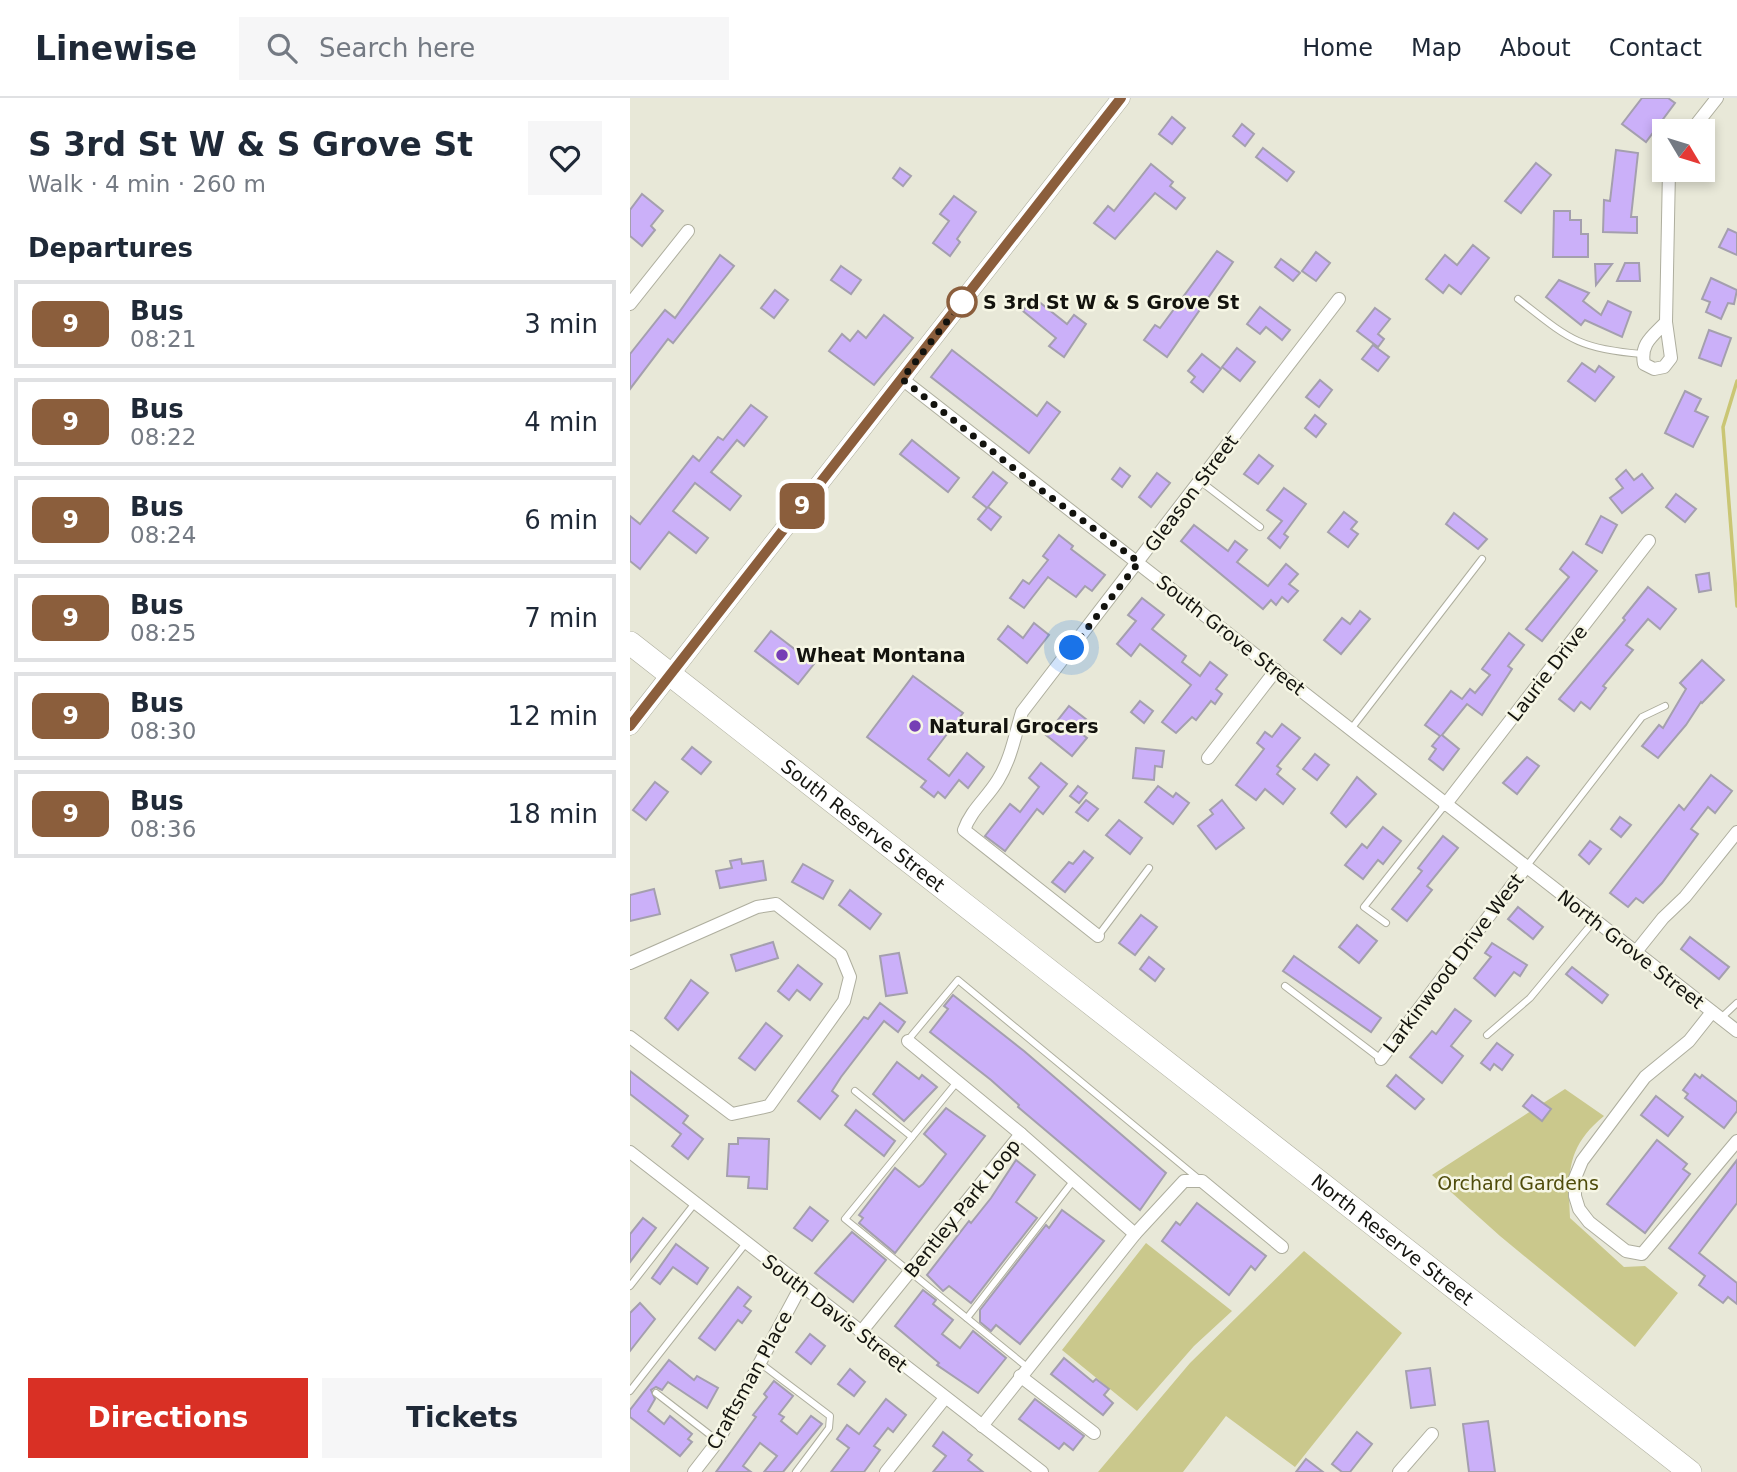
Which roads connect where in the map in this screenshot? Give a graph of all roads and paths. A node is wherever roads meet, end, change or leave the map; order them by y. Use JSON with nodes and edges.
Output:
{"nodes":[{"id":1,"x":1121,"y":98,"type":"edge"},
{"id":2,"x":1717,"y":98,"type":"edge"},
{"id":3,"x":1700,"y":119,"type":"edge"},
{"id":4,"x":1669,"y":182,"type":"edge"},
{"id":5,"x":688,"y":231,"type":"dead end"},
{"id":6,"x":1339,"y":299,"type":"dead end"},
{"id":7,"x":1518,"y":299,"type":"dead end"},
{"id":8,"x":630,"y":304,"type":"edge"},
{"id":9,"x":1666,"y":322,"type":"junction"},
{"id":10,"x":1642,"y":354,"type":"junction"},
{"id":11,"x":902,"y":379,"type":"junction"},
{"id":12,"x":1200,"y":481,"type":"junction"},
{"id":13,"x":1260,"y":527,"type":"dead end"},
{"id":14,"x":1649,"y":541,"type":"dead end"},
{"id":15,"x":1482,"y":559,"type":"dead end"},
{"id":16,"x":1139,"y":562,"type":"junction"},
{"id":17,"x":630,"y":643,"type":"edge"},
{"id":18,"x":1276,"y":670,"type":"junction"},
{"id":19,"x":669,"y":674,"type":"junction"},
{"id":20,"x":1665,"y":706,"type":"dead end"},
{"id":21,"x":630,"y":726,"type":"edge"},
{"id":22,"x":1350,"y":730,"type":"junction"},
{"id":23,"x":1208,"y":758,"type":"dead end"},
{"id":24,"x":1445,"y":805,"type":"junction"},
{"id":25,"x":1737,"y":832,"type":"edge"},
{"id":26,"x":1526,"y":867,"type":"junction"},
{"id":27,"x":1149,"y":868,"type":"dead end"},
{"id":28,"x":1594,"y":921,"type":"junction"},
{"id":29,"x":1386,"y":923,"type":"dead end"},
{"id":30,"x":1098,"y":936,"type":"joint"},
{"id":31,"x":1635,"y":953,"type":"junction"},
{"id":32,"x":630,"y":963,"type":"edge"},
{"id":33,"x":1284,"y":986,"type":"dead end"},
{"id":34,"x":1737,"y":1003,"type":"edge"},
{"id":35,"x":1096,"y":1006,"type":"joint"},
{"id":36,"x":1717,"y":1015,"type":"junction"},
{"id":37,"x":1737,"y":1031,"type":"edge"},
{"id":38,"x":1487,"y":1035,"type":"dead end"},
{"id":39,"x":630,"y":1037,"type":"edge"},
{"id":40,"x":908,"y":1041,"type":"joint"},
{"id":41,"x":1381,"y":1059,"type":"joint"},
{"id":42,"x":957,"y":1082,"type":"junction"},
{"id":43,"x":855,"y":1091,"type":"dead end"},
{"id":44,"x":1021,"y":1134,"type":"junction"},
{"id":45,"x":912,"y":1137,"type":"junction"},
{"id":46,"x":1737,"y":1141,"type":"edge"},
{"id":47,"x":630,"y":1152,"type":"edge"},
{"id":48,"x":1074,"y":1180,"type":"junction"},
{"id":49,"x":1202,"y":1181,"type":"junction"},
{"id":50,"x":695,"y":1203,"type":"junction"},
{"id":51,"x":1135,"y":1234,"type":"junction"},
{"id":52,"x":746,"y":1243,"type":"junction"},
{"id":53,"x":1282,"y":1247,"type":"dead end"},
{"id":54,"x":910,"y":1271,"type":"junction"},
{"id":55,"x":630,"y":1286,"type":"edge"},
{"id":56,"x":801,"y":1286,"type":"junction"},
{"id":57,"x":967,"y":1318,"type":"junction"},
{"id":58,"x":861,"y":1332,"type":"junction"},
{"id":59,"x":760,"y":1363,"type":"junction"},
{"id":60,"x":1024,"y":1372,"type":"junction"},
{"id":61,"x":630,"y":1391,"type":"edge"},
{"id":62,"x":656,"y":1393,"type":"dead end"},
{"id":63,"x":945,"y":1398,"type":"junction"},
{"id":64,"x":982,"y":1426,"type":"junction"},
{"id":65,"x":1094,"y":1433,"type":"dead end"},
{"id":66,"x":1432,"y":1434,"type":"dead end"},
{"id":67,"x":718,"y":1441,"type":"junction"},
{"id":68,"x":694,"y":1472,"type":"edge"},
{"id":69,"x":796,"y":1472,"type":"edge"},
{"id":70,"x":886,"y":1472,"type":"edge"},
{"id":71,"x":1042,"y":1472,"type":"edge"},
{"id":72,"x":1399,"y":1472,"type":"edge"},
{"id":73,"x":1690,"y":1472,"type":"edge"}],
"edges":[{"from":1,"to":11,"type":"street"},
{"from":2,"to":3,"type":"street"},
{"from":4,"to":9,"type":"street"},
{"from":5,"to":8,"type":"street"},
{"from":6,"to":12,"type":"street","name":"Gleason Street"},
{"from":7,"to":10,"type":"lane"},
{"from":9,"to":10,"type":"street"},
{"from":9,"to":10,"type":"street"},
{"from":11,"to":16,"type":"street","name":"South Grove Street"},
{"from":11,"to":19,"type":"street"},
{"from":12,"to":13,"type":"lane"},
{"from":12,"to":16,"type":"street","name":"Gleason Street"},
{"from":14,"to":24,"type":"street","name":"Laurie Drive"},
{"from":15,"to":22,"type":"lane"},
{"from":16,"to":18,"type":"street","name":"South Grove Street"},
{"from":16,"to":30,"type":"street","name":"Gleason Street"},
{"from":17,"to":19,"type":"highway","name":"South Reserve Street"},
{"from":18,"to":22,"type":"street","name":"South Grove Street"},
{"from":18,"to":23,"type":"street"},
{"from":19,"to":21,"type":"street"},
{"from":19,"to":35,"type":"highway","name":"South Reserve Street"},
{"from":20,"to":26,"type":"lane"},
{"from":22,"to":24,"type":"street","name":"South Grove Street"},
{"from":24,"to":26,"type":"street","name":"South Grove Street"},
{"from":24,"to":29,"type":"lane"},
{"from":25,"to":31,"type":"street"},
{"from":26,"to":28,"type":"street","name":"North Grove Street"},
{"from":26,"to":41,"type":"street","name":"Larkinwood Drive West"},
{"from":27,"to":30,"type":"lane"},
{"from":28,"to":31,"type":"street","name":"North Grove Street"},
{"from":28,"to":38,"type":"lane"},
{"from":31,"to":36,"type":"street","name":"North Grove Street"},
{"from":32,"to":39,"type":"street"},
{"from":33,"to":41,"type":"lane"},
{"from":34,"to":36,"type":"lane"},
{"from":35,"to":73,"type":"highway","name":"North Reserve Street"},
{"from":36,"to":37,"type":"street","name":"North Grove Street"},
{"from":36,"to":46,"type":"street"},
{"from":40,"to":42,"type":"street"},
{"from":40,"to":49,"type":"lane"},
{"from":42,"to":44,"type":"street"},
{"from":42,"to":45,"type":"lane"},
{"from":43,"to":45,"type":"lane"},
{"from":44,"to":48,"type":"street","name":"Bentley Park Loop"},
{"from":44,"to":54,"type":"street","name":"Bentley Park Loop"},
{"from":45,"to":54,"type":"lane"},
{"from":47,"to":50,"type":"street","name":"South Davis Street"},
{"from":48,"to":51,"type":"street","name":"Bentley Park Loop"},
{"from":48,"to":57,"type":"lane"},
{"from":49,"to":51,"type":"street"},
{"from":49,"to":53,"type":"street"},
{"from":50,"to":52,"type":"street","name":"South Davis Street"},
{"from":50,"to":55,"type":"lane"},
{"from":51,"to":60,"type":"street"},
{"from":52,"to":56,"type":"street","name":"South Davis Street"},
{"from":52,"to":61,"type":"lane"},
{"from":54,"to":57,"type":"lane"},
{"from":54,"to":58,"type":"street","name":"Bentley Park Loop"},
{"from":56,"to":58,"type":"street","name":"South Davis Street"},
{"from":56,"to":59,"type":"street","name":"Craftsman Place"},
{"from":57,"to":60,"type":"lane"},
{"from":58,"to":63,"type":"street","name":"South Davis Street"},
{"from":59,"to":67,"type":"street","name":"Craftsman Place"},
{"from":59,"to":69,"type":"lane"},
{"from":60,"to":64,"type":"street"},
{"from":60,"to":65,"type":"street"},
{"from":62,"to":67,"type":"lane"},
{"from":63,"to":64,"type":"street","name":"South Davis Street"},
{"from":63,"to":70,"type":"street"},
{"from":64,"to":71,"type":"street","name":"South Davis Street"},
{"from":66,"to":72,"type":"street"},
{"from":67,"to":68,"type":"street","name":"Craftsman Place"}]}
